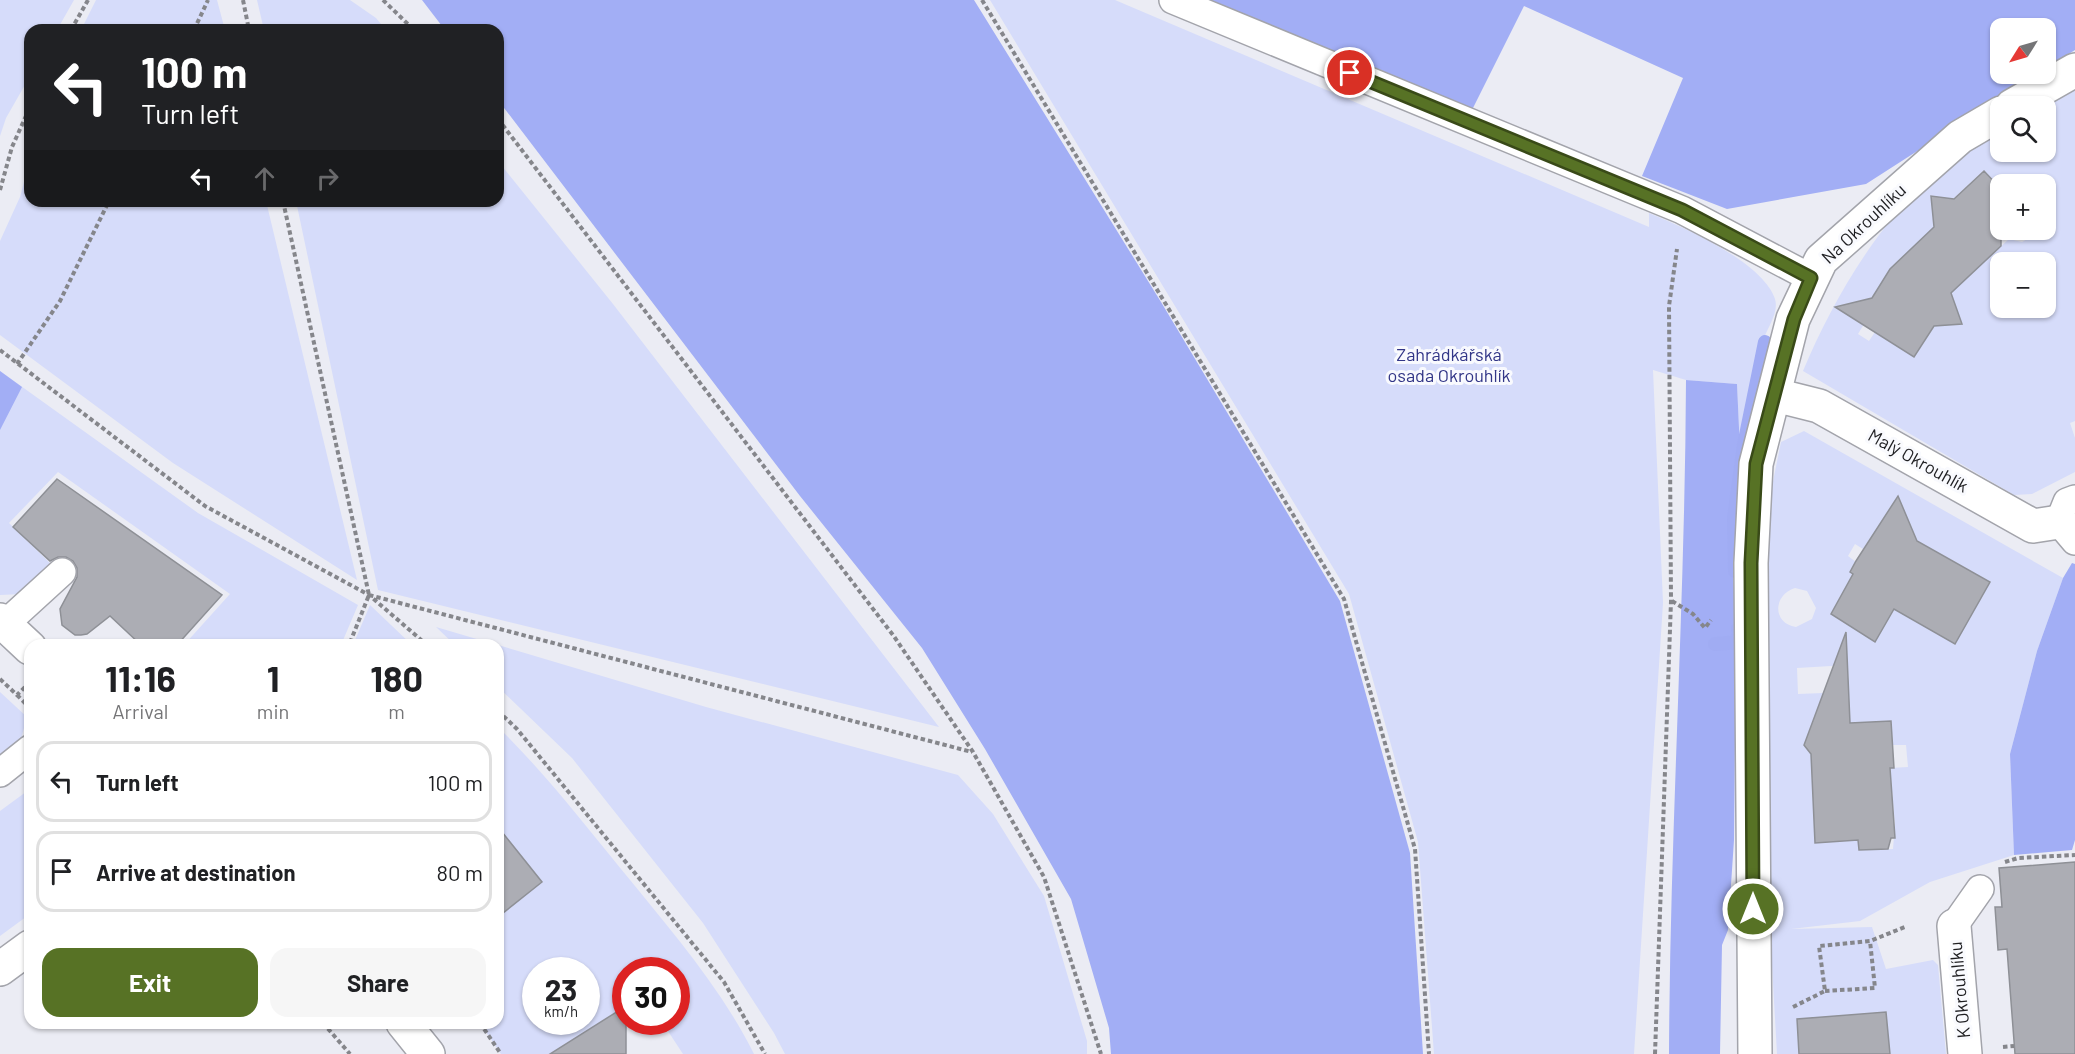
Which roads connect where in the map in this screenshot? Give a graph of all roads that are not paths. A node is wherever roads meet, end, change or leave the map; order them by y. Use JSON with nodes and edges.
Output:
{"nodes":[{"id":1,"x":1173,"y":0,"type":"edge"},
{"id":2,"x":2075,"y":70,"type":"edge"},
{"id":3,"x":2030,"y":96,"type":"edge"},
{"id":4,"x":1990,"y":119,"type":"edge"},
{"id":5,"x":1811,"y":278,"type":"junction"},
{"id":6,"x":1775,"y":395,"type":"junction"},
{"id":7,"x":2070,"y":521,"type":"edge"},
{"id":8,"x":62,"y":572,"type":"dead end"},
{"id":9,"x":3,"y":622,"type":"edge"},
{"id":10,"x":24,"y":642,"type":"edge"},
{"id":11,"x":24,"y":754,"type":"edge"},
{"id":12,"x":0,"y":773,"type":"edge"},
{"id":13,"x":1980,"y":889,"type":"road end"},
{"id":14,"x":1954,"y":926,"type":"joint"},
{"id":15,"x":24,"y":951,"type":"edge"},
{"id":16,"x":0,"y":969,"type":"edge"},
{"id":17,"x":408,"y":1029,"type":"edge"},
{"id":18,"x":1754,"y":1040,"type":"edge"},
{"id":19,"x":428,"y":1054,"type":"edge"},
{"id":20,"x":1965,"y":1054,"type":"edge"}],
"edges":[{"from":1,"to":5,"type":"lane"},
{"from":2,"to":3,"type":"street"},
{"from":4,"to":5,"type":"street","name":"Na Okrouhlíku"},
{"from":5,"to":6,"type":"street","name":"Na Okrouhlíku"},
{"from":6,"to":7,"type":"street","name":"Malý Okrouhlík"},
{"from":6,"to":18,"type":"street","name":"Na Okrouhlíku"},
{"from":8,"to":9,"type":"lane"},
{"from":9,"to":10,"type":"street"},
{"from":11,"to":12,"type":"lane"},
{"from":13,"to":14,"type":"lane"},
{"from":14,"to":20,"type":"street","name":"K Okrouhlíku"},
{"from":15,"to":16,"type":"street"},
{"from":17,"to":19,"type":"street"}]}
